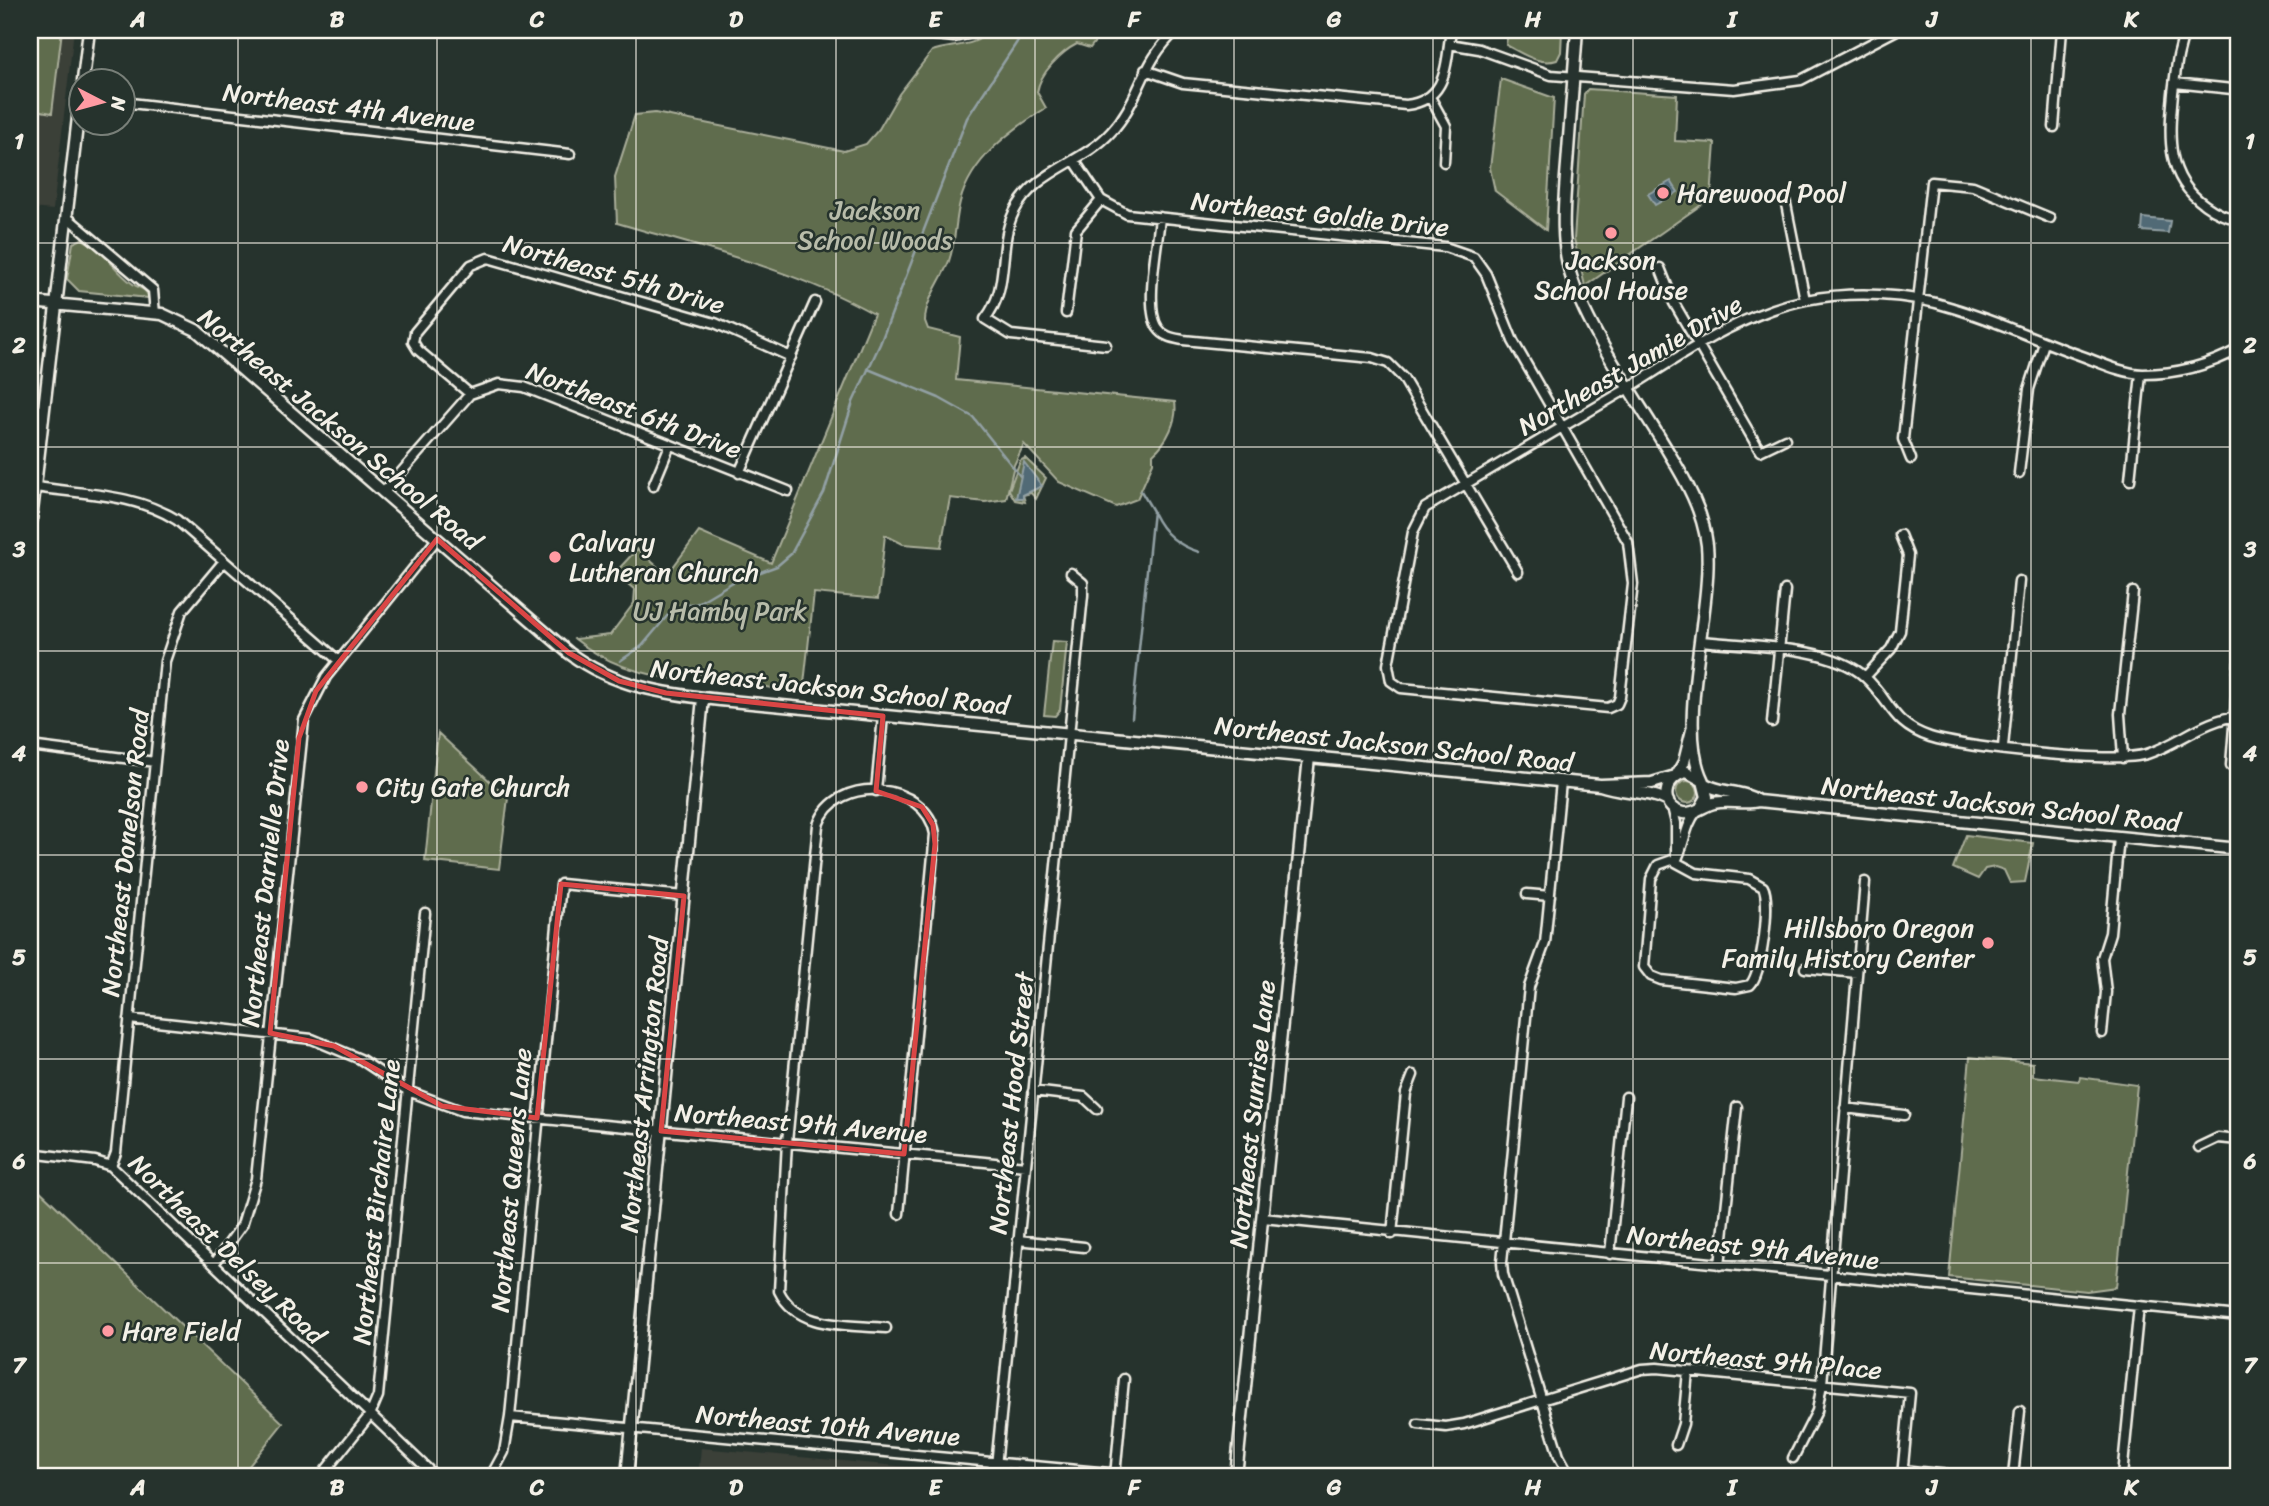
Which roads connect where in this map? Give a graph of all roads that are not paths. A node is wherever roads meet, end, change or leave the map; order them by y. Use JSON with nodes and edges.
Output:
{"nodes":[{"id":1,"x":89,"y":30,"type":"edge"},
{"id":2,"x":892,"y":30,"type":"edge"},
{"id":3,"x":1177,"y":30,"type":"edge"},
{"id":4,"x":1451,"y":30,"type":"edge"},
{"id":5,"x":1577,"y":30,"type":"edge"},
{"id":6,"x":1897,"y":30,"type":"edge"},
{"id":7,"x":2062,"y":30,"type":"edge"},
{"id":8,"x":2186,"y":30,"type":"edge"},
{"id":9,"x":973,"y":33,"type":"dead end"},
{"id":10,"x":1449,"y":44,"type":"junction"},
{"id":11,"x":85,"y":66,"type":"edge"},
{"id":12,"x":1145,"y":70,"type":"junction"},
{"id":13,"x":1573,"y":78,"type":"junction"},
{"id":14,"x":2175,"y":83,"type":"junction"},
{"id":15,"x":2239,"y":93,"type":"edge"},
{"id":16,"x":1430,"y":97,"type":"junction"},
{"id":17,"x":136,"y":104,"type":"edge"},
{"id":18,"x":2054,"y":127,"type":"dead end"},
{"id":19,"x":76,"y":136,"type":"edge"},
{"id":20,"x":570,"y":154,"type":"dead end"},
{"id":21,"x":1074,"y":160,"type":"junction"},
{"id":22,"x":1444,"y":162,"type":"dead end"},
{"id":23,"x":1785,"y":199,"type":"dead end"},
{"id":24,"x":1101,"y":200,"type":"junction"},
{"id":25,"x":67,"y":217,"type":"junction"},
{"id":26,"x":1160,"y":217,"type":"junction"},
{"id":27,"x":2050,"y":218,"type":"dead end"},
{"id":28,"x":2239,"y":219,"type":"edge"},
{"id":29,"x":1660,"y":268,"type":"dead end"},
{"id":30,"x":1917,"y":299,"type":"junction"},
{"id":31,"x":1805,"y":300,"type":"junction"},
{"id":32,"x":30,"y":302,"type":"edge"},
{"id":33,"x":815,"y":302,"type":"dead end"},
{"id":34,"x":57,"y":304,"type":"junction"},
{"id":35,"x":1066,"y":313,"type":"dead end"},
{"id":36,"x":155,"y":314,"type":"junction"},
{"id":37,"x":2045,"y":343,"type":"junction"},
{"id":38,"x":1106,"y":345,"type":"dead end"},
{"id":39,"x":1699,"y":345,"type":"junction"},
{"id":40,"x":2236,"y":351,"type":"edge"},
{"id":41,"x":791,"y":357,"type":"junction"},
{"id":42,"x":2239,"y":368,"type":"edge"},
{"id":43,"x":2141,"y":374,"type":"junction"},
{"id":44,"x":1630,"y":387,"type":"junction"},
{"id":45,"x":470,"y":394,"type":"junction"},
{"id":46,"x":1563,"y":426,"type":"junction"},
{"id":47,"x":1785,"y":439,"type":"dead end"},
{"id":48,"x":670,"y":445,"type":"junction"},
{"id":49,"x":1911,"y":459,"type":"dead end"},
{"id":50,"x":739,"y":473,"type":"junction"},
{"id":51,"x":2019,"y":473,"type":"dead end"},
{"id":52,"x":2130,"y":480,"type":"dead end"},
{"id":53,"x":1466,"y":483,"type":"junction"},
{"id":54,"x":32,"y":486,"type":"edge"},
{"id":55,"x":653,"y":486,"type":"dead end"},
{"id":56,"x":789,"y":491,"type":"dead end"},
{"id":57,"x":383,"y":493,"type":"junction"},
{"id":58,"x":30,"y":528,"type":"edge"},
{"id":59,"x":1900,"y":535,"type":"dead end"},
{"id":60,"x":437,"y":539,"type":"junction"},
{"id":61,"x":224,"y":561,"type":"junction"},
{"id":62,"x":1518,"y":572,"type":"dead end"},
{"id":63,"x":1071,"y":573,"type":"dead end"},
{"id":64,"x":2019,"y":581,"type":"dead end"},
{"id":65,"x":1785,"y":590,"type":"dead end"},
{"id":66,"x":2133,"y":592,"type":"dead end"},
{"id":67,"x":1701,"y":641,"type":"junction"},
{"id":68,"x":1781,"y":650,"type":"junction"},
{"id":69,"x":339,"y":661,"type":"junction"},
{"id":70,"x":2239,"y":663,"type":"edge"},
{"id":71,"x":1865,"y":677,"type":"junction"},
{"id":72,"x":1391,"y":681,"type":"joint"},
{"id":73,"x":704,"y":698,"type":"junction"},
{"id":74,"x":883,"y":716,"type":"junction"},
{"id":75,"x":2237,"y":716,"type":"edge"},
{"id":76,"x":1772,"y":722,"type":"dead end"},
{"id":77,"x":1693,"y":726,"type":"junction"},
{"id":78,"x":1070,"y":733,"type":"junction"},
{"id":79,"x":30,"y":746,"type":"edge"},
{"id":80,"x":2003,"y":747,"type":"junction"},
{"id":81,"x":1309,"y":757,"type":"junction"},
{"id":82,"x":2123,"y":758,"type":"junction"},
{"id":83,"x":155,"y":762,"type":"junction"},
{"id":84,"x":2231,"y":765,"type":"dead end"},
{"id":85,"x":1675,"y":776,"type":"junction"},
{"id":86,"x":1561,"y":782,"type":"junction"},
{"id":87,"x":1704,"y":782,"type":"junction"},
{"id":88,"x":1600,"y":786,"type":"junction"},
{"id":89,"x":876,"y":791,"type":"junction"},
{"id":90,"x":1758,"y":801,"type":"junction"},
{"id":91,"x":1670,"y":804,"type":"junction"},
{"id":92,"x":1698,"y":810,"type":"junction"},
{"id":93,"x":2119,"y":837,"type":"junction"},
{"id":94,"x":2239,"y":849,"type":"edge"},
{"id":95,"x":1676,"y":861,"type":"junction"},
{"id":96,"x":1865,"y":881,"type":"dead end"},
{"id":97,"x":1527,"y":894,"type":"dead end"},
{"id":98,"x":684,"y":896,"type":"junction"},
{"id":99,"x":1550,"y":896,"type":"junction"},
{"id":100,"x":425,"y":913,"type":"dead end"},
{"id":101,"x":1805,"y":968,"type":"dead end"},
{"id":102,"x":1857,"y":973,"type":"junction"},
{"id":103,"x":129,"y":1019,"type":"junction"},
{"id":104,"x":270,"y":1033,"type":"junction"},
{"id":105,"x":2102,"y":1033,"type":"dead end"},
{"id":106,"x":1413,"y":1075,"type":"dead end"},
{"id":107,"x":408,"y":1091,"type":"junction"},
{"id":108,"x":1034,"y":1091,"type":"junction"},
{"id":109,"x":1626,"y":1097,"type":"dead end"},
{"id":110,"x":1737,"y":1107,"type":"dead end"},
{"id":111,"x":1846,"y":1108,"type":"junction"},
{"id":112,"x":1097,"y":1109,"type":"dead end"},
{"id":113,"x":1905,"y":1115,"type":"dead end"},
{"id":114,"x":537,"y":1118,"type":"junction"},
{"id":115,"x":661,"y":1131,"type":"junction"},
{"id":116,"x":2239,"y":1140,"type":"edge"},
{"id":117,"x":787,"y":1142,"type":"junction"},
{"id":118,"x":2199,"y":1147,"type":"dead end"},
{"id":119,"x":30,"y":1153,"type":"edge"},
{"id":120,"x":904,"y":1154,"type":"junction"},
{"id":121,"x":111,"y":1166,"type":"junction"},
{"id":122,"x":1026,"y":1167,"type":"junction"},
{"id":123,"x":899,"y":1214,"type":"dead end"},
{"id":124,"x":1263,"y":1218,"type":"junction"},
{"id":125,"x":1392,"y":1234,"type":"junction"},
{"id":126,"x":1018,"y":1240,"type":"junction"},
{"id":127,"x":1504,"y":1243,"type":"junction"},
{"id":128,"x":1084,"y":1247,"type":"dead end"},
{"id":129,"x":1610,"y":1254,"type":"junction"},
{"id":130,"x":214,"y":1264,"type":"junction"},
{"id":131,"x":1720,"y":1265,"type":"junction"},
{"id":132,"x":1832,"y":1276,"type":"junction"},
{"id":133,"x":2139,"y":1306,"type":"junction"},
{"id":134,"x":2239,"y":1316,"type":"edge"},
{"id":135,"x":886,"y":1328,"type":"dead end"},
{"id":136,"x":1688,"y":1371,"type":"junction"},
{"id":137,"x":1124,"y":1379,"type":"dead end"},
{"id":138,"x":1822,"y":1384,"type":"junction"},
{"id":139,"x":1542,"y":1400,"type":"junction"},
{"id":140,"x":2020,"y":1411,"type":"dead end"},
{"id":141,"x":370,"y":1415,"type":"junction"},
{"id":142,"x":510,"y":1417,"type":"junction"},
{"id":143,"x":1418,"y":1424,"type":"dead end"},
{"id":144,"x":632,"y":1429,"type":"junction"},
{"id":145,"x":1676,"y":1445,"type":"dead end"},
{"id":146,"x":1793,"y":1458,"type":"dead end"},
{"id":147,"x":996,"y":1462,"type":"junction"},
{"id":148,"x":1902,"y":1473,"type":"edge"},
{"id":149,"x":1116,"y":1475,"type":"edge"},
{"id":150,"x":321,"y":1476,"type":"edge"},
{"id":151,"x":435,"y":1476,"type":"edge"},
{"id":152,"x":491,"y":1476,"type":"edge"},
{"id":153,"x":627,"y":1476,"type":"edge"},
{"id":154,"x":995,"y":1476,"type":"edge"},
{"id":155,"x":1142,"y":1476,"type":"edge"},
{"id":156,"x":1236,"y":1476,"type":"edge"},
{"id":157,"x":1570,"y":1476,"type":"edge"},
{"id":158,"x":1959,"y":1476,"type":"edge"},
{"id":159,"x":2013,"y":1476,"type":"edge"},
{"id":160,"x":2122,"y":1476,"type":"edge"}],
"edges":[{"from":1,"to":11,"type":"street"},
{"from":2,"to":9,"type":"street"},
{"from":3,"to":12,"type":"street"},
{"from":4,"to":10,"type":"street"},
{"from":5,"to":13,"type":"street"},
{"from":6,"to":13,"type":"street"},
{"from":7,"to":18,"type":"street"},
{"from":8,"to":14,"type":"street"},
{"from":10,"to":13,"type":"street"},
{"from":10,"to":16,"type":"street"},
{"from":12,"to":16,"type":"street"},
{"from":12,"to":21,"type":"street"},
{"from":13,"to":44,"type":"street"},
{"from":14,"to":15,"type":"street"},
{"from":14,"to":28,"type":"street"},
{"from":16,"to":22,"type":"street"},
{"from":17,"to":20,"type":"street","name":"Northeast 4th Avenue"},
{"from":19,"to":25,"type":"street"},
{"from":21,"to":24,"type":"street"},
{"from":21,"to":38,"type":"street"},
{"from":23,"to":31,"type":"street"},
{"from":24,"to":26,"type":"street","name":"Northeast Goldie Drive"},
{"from":24,"to":35,"type":"street"},
{"from":25,"to":34,"type":"street"},
{"from":25,"to":36,"type":"street"},
{"from":26,"to":46,"type":"street","name":"Northeast Goldie Drive"},
{"from":26,"to":53,"type":"street"},
{"from":27,"to":30,"type":"street"},
{"from":29,"to":39,"type":"street"},
{"from":30,"to":31,"type":"street","name":"Northeast Jamie Drive"},
{"from":30,"to":37,"type":"street","name":"Northeast Jamie Drive"},
{"from":30,"to":49,"type":"street"},
{"from":31,"to":39,"type":"street","name":"Northeast Jamie Drive"},
{"from":32,"to":34,"type":"street","name":"Northeast Jackson School Road"},
{"from":33,"to":41,"type":"street"},
{"from":34,"to":36,"type":"street","name":"Northeast Jackson School Road"},
{"from":34,"to":54,"type":"street"},
{"from":36,"to":57,"type":"street","name":"Northeast Jackson School Road"},
{"from":37,"to":43,"type":"street","name":"Northeast Jamie Drive"},
{"from":37,"to":51,"type":"street"},
{"from":39,"to":44,"type":"street","name":"Northeast Jamie Drive"},
{"from":39,"to":47,"type":"street"},
{"from":40,"to":42,"type":"street"},
{"from":40,"to":43,"type":"street","name":"Northeast Jamie Drive"},
{"from":41,"to":45,"type":"street","name":"Northeast 5th Drive"},
{"from":41,"to":50,"type":"street"},
{"from":43,"to":52,"type":"street"},
{"from":44,"to":46,"type":"street","name":"Northeast Jamie Drive"},
{"from":44,"to":67,"type":"street"},
{"from":45,"to":48,"type":"street","name":"Northeast 6th Drive"},
{"from":45,"to":57,"type":"street"},
{"from":46,"to":53,"type":"street","name":"Northeast Jamie Drive"},
{"from":46,"to":72,"type":"street","name":"Northeast Goldie Drive"},
{"from":48,"to":50,"type":"street","name":"Northeast 6th Drive"},
{"from":48,"to":55,"type":"street"},
{"from":50,"to":56,"type":"street","name":"Northeast 6th Drive"},
{"from":53,"to":62,"type":"street"},
{"from":53,"to":72,"type":"street","name":"Northeast Jamie Drive"},
{"from":54,"to":58,"type":"street"},
{"from":54,"to":61,"type":"street"},
{"from":57,"to":60,"type":"street","name":"Northeast Jackson School Road"},
{"from":59,"to":71,"type":"street"},
{"from":60,"to":69,"type":"street","name":"Northeast Darnielle Drive"},
{"from":60,"to":73,"type":"street","name":"Northeast Jackson School Road"},
{"from":61,"to":69,"type":"street"},
{"from":61,"to":83,"type":"street","name":"Northeast Donelson Road"},
{"from":63,"to":78,"type":"street","name":"Northeast Hood Street"},
{"from":64,"to":80,"type":"street"},
{"from":65,"to":68,"type":"street"},
{"from":66,"to":82,"type":"street"},
{"from":67,"to":68,"type":"street"},
{"from":67,"to":77,"type":"street"},
{"from":68,"to":71,"type":"street"},
{"from":68,"to":76,"type":"street"},
{"from":69,"to":104,"type":"street","name":"Northeast Darnielle Drive"},
{"from":70,"to":75,"type":"street"},
{"from":71,"to":80,"type":"street"},
{"from":73,"to":74,"type":"street","name":"Northeast Jackson School Road"},
{"from":73,"to":98,"type":"street","name":"Northeast Arrington Road"},
{"from":74,"to":78,"type":"street","name":"Northeast Jackson School Road"},
{"from":74,"to":89,"type":"street"},
{"from":75,"to":82,"type":"street"},
{"from":75,"to":84,"type":"street"},
{"from":77,"to":85,"type":"street"},
{"from":77,"to":87,"type":"street"},
{"from":78,"to":81,"type":"street","name":"Northeast Jackson School Road"},
{"from":78,"to":108,"type":"street","name":"Northeast Hood Street"},
{"from":79,"to":83,"type":"street"},
{"from":80,"to":82,"type":"street"},
{"from":81,"to":86,"type":"street","name":"Northeast Jackson School Road"},
{"from":81,"to":124,"type":"street","name":"Northeast Sunrise Lane"},
{"from":83,"to":103,"type":"street","name":"Northeast Donelson Road"},
{"from":85,"to":87,"type":"street"},
{"from":85,"to":88,"type":"street","name":"Northeast Jackson School Road"},
{"from":85,"to":91,"type":"street"},
{"from":86,"to":88,"type":"street","name":"Northeast Jackson School Road"},
{"from":86,"to":99,"type":"street"},
{"from":87,"to":90,"type":"street","name":"Northeast Jackson School Road"},
{"from":87,"to":92,"type":"street"},
{"from":88,"to":91,"type":"street","name":"Northeast Jackson School Road"},
{"from":89,"to":117,"type":"street"},
{"from":89,"to":120,"type":"street"},
{"from":90,"to":92,"type":"street","name":"Northeast Jackson School Road"},
{"from":90,"to":93,"type":"street","name":"Northeast Jackson School Road"},
{"from":91,"to":92,"type":"street"},
{"from":91,"to":95,"type":"street"},
{"from":92,"to":95,"type":"street"},
{"from":93,"to":94,"type":"street","name":"Northeast Jackson School Road"},
{"from":93,"to":105,"type":"street"},
{"from":95,"to":95,"type":"street"},
{"from":96,"to":102,"type":"street"},
{"from":97,"to":99,"type":"street"},
{"from":98,"to":114,"type":"street","name":"Northeast Queens Lane"},
{"from":98,"to":115,"type":"street","name":"Northeast Arrington Road"},
{"from":99,"to":127,"type":"street"},
{"from":100,"to":107,"type":"street","name":"Northeast Birchaire Lane"},
{"from":101,"to":102,"type":"street"},
{"from":102,"to":111,"type":"street"},
{"from":103,"to":104,"type":"street","name":"Northeast 9th Avenue"},
{"from":103,"to":121,"type":"street","name":"Northeast Donelson Road"},
{"from":104,"to":107,"type":"street","name":"Northeast 9th Avenue"},
{"from":104,"to":130,"type":"street","name":"Northeast Darnielle Drive"},
{"from":106,"to":125,"type":"street"},
{"from":107,"to":114,"type":"street","name":"Northeast 9th Avenue"},
{"from":107,"to":141,"type":"street","name":"Northeast Birchaire Lane"},
{"from":108,"to":112,"type":"street"},
{"from":108,"to":122,"type":"street","name":"Northeast Hood Street"},
{"from":109,"to":129,"type":"street"},
{"from":110,"to":131,"type":"street"},
{"from":111,"to":113,"type":"street"},
{"from":111,"to":132,"type":"street"},
{"from":114,"to":115,"type":"street","name":"Northeast 9th Avenue"},
{"from":114,"to":142,"type":"street","name":"Northeast Queens Lane"},
{"from":115,"to":117,"type":"street","name":"Northeast 9th Avenue"},
{"from":115,"to":144,"type":"street","name":"Northeast Arrington Road"},
{"from":116,"to":118,"type":"street"},
{"from":117,"to":120,"type":"street","name":"Northeast 9th Avenue"},
{"from":117,"to":135,"type":"street"},
{"from":119,"to":121,"type":"street","name":"Northeast Delsey Road"},
{"from":120,"to":122,"type":"street","name":"Northeast 9th Avenue"},
{"from":120,"to":123,"type":"street"},
{"from":121,"to":130,"type":"street","name":"Northeast Delsey Road"},
{"from":122,"to":126,"type":"street","name":"Northeast Hood Street"},
{"from":124,"to":125,"type":"street","name":"Northeast 9th Avenue"},
{"from":124,"to":156,"type":"street","name":"Northeast Sunrise Lane"},
{"from":125,"to":127,"type":"street","name":"Northeast 9th Avenue"},
{"from":126,"to":128,"type":"street"},
{"from":126,"to":147,"type":"street","name":"Northeast Hood Street"},
{"from":127,"to":129,"type":"street","name":"Northeast 9th Avenue"},
{"from":127,"to":139,"type":"street"},
{"from":129,"to":131,"type":"street","name":"Northeast 9th Avenue"},
{"from":130,"to":141,"type":"street","name":"Northeast Delsey Road"},
{"from":131,"to":132,"type":"street","name":"Northeast 9th Avenue"},
{"from":132,"to":133,"type":"street","name":"Northeast 9th Avenue"},
{"from":132,"to":138,"type":"street"},
{"from":133,"to":134,"type":"street","name":"Northeast 9th Avenue"},
{"from":133,"to":160,"type":"street"},
{"from":136,"to":138,"type":"street","name":"Northeast 9th Place"},
{"from":136,"to":139,"type":"street","name":"Northeast 9th Place"},
{"from":136,"to":145,"type":"street"},
{"from":137,"to":149,"type":"street"},
{"from":138,"to":146,"type":"street"},
{"from":138,"to":148,"type":"street","name":"Northeast 9th Place"},
{"from":139,"to":143,"type":"street","name":"Northeast 9th Place"},
{"from":139,"to":157,"type":"street"},
{"from":140,"to":159,"type":"street"},
{"from":141,"to":150,"type":"street","name":"Northeast Birchaire Lane"},
{"from":141,"to":151,"type":"street","name":"Northeast Delsey Road"},
{"from":142,"to":144,"type":"street","name":"Northeast 10th Avenue"},
{"from":142,"to":152,"type":"street","name":"Northeast Queens Lane"},
{"from":144,"to":147,"type":"street","name":"Northeast 10th Avenue"},
{"from":144,"to":153,"type":"street","name":"Northeast Arrington Road"},
{"from":147,"to":149,"type":"street","name":"Northeast 10th Avenue"},
{"from":147,"to":154,"type":"street","name":"Northeast Hood Street"},
{"from":148,"to":158,"type":"street"},
{"from":149,"to":155,"type":"street","name":"Northeast 10th Avenue"}]}
